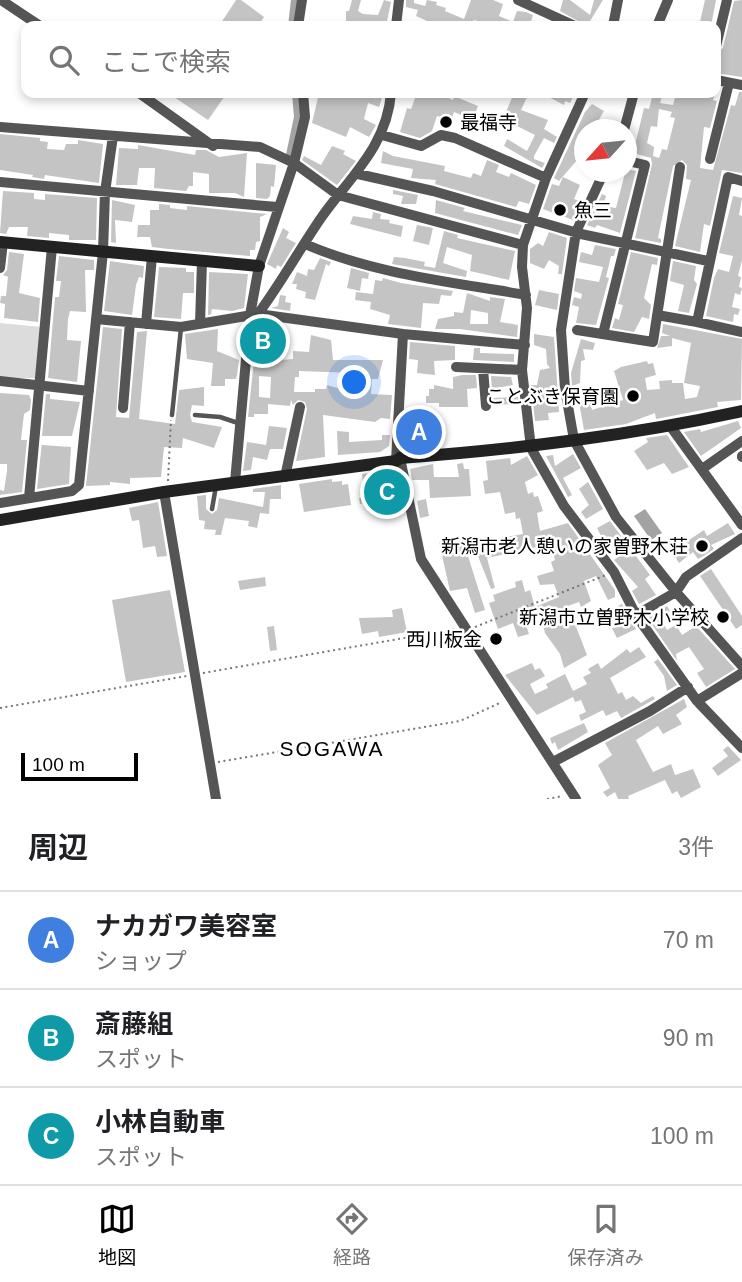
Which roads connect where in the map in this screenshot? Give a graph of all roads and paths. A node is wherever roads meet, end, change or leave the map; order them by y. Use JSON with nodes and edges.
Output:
{"nodes":[{"id":1,"x":1,"y":0,"type":"edge"},
{"id":2,"x":302,"y":0,"type":"edge"},
{"id":3,"x":399,"y":0,"type":"edge"},
{"id":4,"x":518,"y":0,"type":"edge"},
{"id":5,"x":618,"y":0,"type":"edge"},
{"id":6,"x":668,"y":0,"type":"edge"},
{"id":7,"x":727,"y":0,"type":"edge"},
{"id":8,"x":32,"y":21,"type":"edge"},
{"id":9,"x":299,"y":21,"type":"edge"},
{"id":10,"x":397,"y":21,"type":"edge"},
{"id":11,"x":564,"y":21,"type":"edge"},
{"id":12,"x":614,"y":21,"type":"edge"},
{"id":13,"x":659,"y":21,"type":"edge"},
{"id":14,"x":721,"y":25,"type":"edge"},
{"id":15,"x":721,"y":81,"type":"edge"},
{"id":16,"x":729,"y":83,"type":"junction"},
{"id":17,"x":742,"y":85,"type":"edge"},
{"id":18,"x":146,"y":98,"type":"edge"},
{"id":19,"x":303,"y":98,"type":"edge"},
{"id":20,"x":391,"y":98,"type":"edge"},
{"id":21,"x":583,"y":98,"type":"edge"},
{"id":22,"x":633,"y":98,"type":"edge"},
{"id":23,"x":627,"y":119,"type":"edge"},
{"id":24,"x":0,"y":127,"type":"edge"},
{"id":25,"x":382,"y":135,"type":"junction"},
{"id":26,"x":113,"y":136,"type":"junction"},
{"id":27,"x":213,"y":146,"type":"junction"},
{"id":28,"x":710,"y":159,"type":"dead end"},
{"id":29,"x":294,"y":163,"type":"junction"},
{"id":30,"x":637,"y":163,"type":"edge"},
{"id":31,"x":680,"y":167,"type":"dead end"},
{"id":32,"x":358,"y":174,"type":"junction"},
{"id":33,"x":546,"y":178,"type":"junction"},
{"id":34,"x":742,"y":181,"type":"edge"},
{"id":35,"x":0,"y":182,"type":"edge"},
{"id":36,"x":599,"y":182,"type":"edge"},
{"id":37,"x":105,"y":192,"type":"junction"},
{"id":38,"x":338,"y":195,"type":"junction"},
{"id":39,"x":277,"y":207,"type":"junction"},
{"id":40,"x":531,"y":219,"type":"junction"},
{"id":41,"x":576,"y":232,"type":"junction"},
{"id":42,"x":1,"y":242,"type":"edge"},
{"id":43,"x":626,"y":243,"type":"junction"},
{"id":44,"x":305,"y":244,"type":"junction"},
{"id":45,"x":523,"y":245,"type":"junction"},
{"id":46,"x":52,"y":247,"type":"junction"},
{"id":47,"x":103,"y":251,"type":"junction"},
{"id":48,"x":667,"y":252,"type":"junction"},
{"id":49,"x":152,"y":256,"type":"junction"},
{"id":50,"x":202,"y":261,"type":"junction"},
{"id":51,"x":708,"y":261,"type":"junction"},
{"id":52,"x":259,"y":266,"type":"junction"},
{"id":53,"x":0,"y":268,"type":"edge"},
{"id":54,"x":526,"y":295,"type":"junction"},
{"id":55,"x":254,"y":315,"type":"junction"},
{"id":56,"x":657,"y":315,"type":"junction"},
{"id":57,"x":96,"y":319,"type":"junction"},
{"id":58,"x":697,"y":322,"type":"junction"},
{"id":59,"x":130,"y":323,"type":"junction"},
{"id":60,"x":146,"y":324,"type":"junction"},
{"id":61,"x":200,"y":324,"type":"junction"},
{"id":62,"x":181,"y":327,"type":"junction"},
{"id":63,"x":577,"y":330,"type":"dead end"},
{"id":64,"x":742,"y":330,"type":"edge"},
{"id":65,"x":402,"y":334,"type":"junction"},
{"id":66,"x":603,"y":334,"type":"junction"},
{"id":67,"x":524,"y":345,"type":"junction"},
{"id":68,"x":456,"y":368,"type":"dead end"},
{"id":69,"x":483,"y":369,"type":"junction"},
{"id":70,"x":522,"y":370,"type":"junction"},
{"id":71,"x":0,"y":382,"type":"edge"},
{"id":72,"x":40,"y":386,"type":"junction"},
{"id":73,"x":89,"y":391,"type":"junction"},
{"id":74,"x":486,"y":406,"type":"dead end"},
{"id":75,"x":300,"y":407,"type":"dead end"},
{"id":76,"x":123,"y":408,"type":"dead end"},
{"id":77,"x":742,"y":411,"type":"edge"},
{"id":78,"x":172,"y":415,"type":"joint"},
{"id":79,"x":195,"y":415,"type":"dead end"},
{"id":80,"x":240,"y":424,"type":"junction"},
{"id":81,"x":671,"y":427,"type":"junction"},
{"id":82,"x":574,"y":440,"type":"junction"},
{"id":83,"x":742,"y":441,"type":"edge"},
{"id":84,"x":531,"y":448,"type":"junction"},
{"id":85,"x":398,"y":460,"type":"junction"},
{"id":86,"x":702,"y":469,"type":"junction"},
{"id":87,"x":285,"y":477,"type":"junction"},
{"id":88,"x":235,"y":482,"type":"junction"},
{"id":89,"x":216,"y":485,"type":"junction"},
{"id":90,"x":166,"y":487,"type":"junction"},
{"id":91,"x":29,"y":498,"type":"junction"},
{"id":92,"x":0,"y":503,"type":"edge"},
{"id":93,"x":212,"y":509,"type":"dead end"},
{"id":94,"x":0,"y":520,"type":"edge"},
{"id":95,"x":742,"y":525,"type":"edge"},
{"id":96,"x":742,"y":538,"type":"edge"},
{"id":97,"x":614,"y":572,"type":"junction"},
{"id":98,"x":676,"y":592,"type":"junction"},
{"id":99,"x":636,"y":615,"type":"junction"},
{"id":100,"x":467,"y":631,"type":"junction"},
{"id":101,"x":742,"y":666,"type":"edge"},
{"id":102,"x":742,"y":673,"type":"edge"},
{"id":103,"x":195,"y":674,"type":"junction"},
{"id":104,"x":688,"y":687,"type":"junction"},
{"id":105,"x":510,"y":698,"type":"junction"},
{"id":106,"x":697,"y":701,"type":"junction"},
{"id":107,"x":0,"y":708,"type":"edge"},
{"id":108,"x":742,"y":748,"type":"edge"},
{"id":109,"x":553,"y":762,"type":"junction"},
{"id":110,"x":210,"y":764,"type":"junction"},
{"id":111,"x":574,"y":797,"type":"edge"},
{"id":112,"x":216,"y":799,"type":"edge"},
{"id":113,"x":547,"y":799,"type":"edge"}],
"edges":[{"from":1,"to":8,"type":"street"},
{"from":2,"to":9,"type":"street"},
{"from":3,"to":10,"type":"street"},
{"from":4,"to":11,"type":"street"},
{"from":5,"to":12,"type":"street"},
{"from":6,"to":13,"type":"street"},
{"from":7,"to":14,"type":"street"},
{"from":15,"to":16,"type":"street"},
{"from":16,"to":17,"type":"street"},
{"from":16,"to":28,"type":"street"},
{"from":18,"to":27,"type":"street"},
{"from":19,"to":29,"type":"street"},
{"from":20,"to":25,"type":"street"},
{"from":21,"to":33,"type":"street"},
{"from":22,"to":23,"type":"street"},
{"from":24,"to":26,"type":"street"},
{"from":25,"to":32,"type":"street"},
{"from":25,"to":33,"type":"street"},
{"from":26,"to":27,"type":"street"},
{"from":26,"to":37,"type":"street"},
{"from":27,"to":29,"type":"street"},
{"from":29,"to":38,"type":"street"},
{"from":29,"to":39,"type":"street"},
{"from":30,"to":43,"type":"street"},
{"from":31,"to":48,"type":"street"},
{"from":32,"to":38,"type":"street"},
{"from":32,"to":40,"type":"street"},
{"from":33,"to":40,"type":"street"},
{"from":34,"to":51,"type":"street"},
{"from":35,"to":37,"type":"street"},
{"from":36,"to":41,"type":"street"},
{"from":37,"to":39,"type":"street"},
{"from":37,"to":47,"type":"street"},
{"from":38,"to":44,"type":"street"},
{"from":38,"to":45,"type":"street"},
{"from":39,"to":52,"type":"street"},
{"from":40,"to":41,"type":"street"},
{"from":40,"to":45,"type":"street"},
{"from":41,"to":43,"type":"street"},
{"from":41,"to":82,"type":"street"},
{"from":42,"to":46,"type":"street"},
{"from":42,"to":53,"type":"street"},
{"from":43,"to":48,"type":"street"},
{"from":43,"to":66,"type":"street"},
{"from":44,"to":54,"type":"street"},
{"from":44,"to":55,"type":"street"},
{"from":45,"to":54,"type":"street"},
{"from":46,"to":47,"type":"street"},
{"from":46,"to":72,"type":"street"},
{"from":47,"to":49,"type":"street"},
{"from":47,"to":57,"type":"street"},
{"from":48,"to":51,"type":"street"},
{"from":48,"to":56,"type":"street"},
{"from":49,"to":50,"type":"street"},
{"from":49,"to":60,"type":"street"},
{"from":50,"to":52,"type":"street"},
{"from":50,"to":61,"type":"street"},
{"from":51,"to":58,"type":"street"},
{"from":52,"to":55,"type":"street"},
{"from":54,"to":67,"type":"street"},
{"from":55,"to":61,"type":"street"},
{"from":55,"to":65,"type":"street"},
{"from":55,"to":80,"type":"street"},
{"from":56,"to":58,"type":"street"},
{"from":56,"to":66,"type":"street"},
{"from":57,"to":59,"type":"street"},
{"from":57,"to":73,"type":"street"},
{"from":58,"to":64,"type":"street"},
{"from":59,"to":60,"type":"street"},
{"from":59,"to":76,"type":"street"},
{"from":60,"to":62,"type":"street"},
{"from":61,"to":62,"type":"street"},
{"from":62,"to":78,"type":"lane"},
{"from":63,"to":66,"type":"street"},
{"from":65,"to":67,"type":"street"},
{"from":65,"to":85,"type":"street"},
{"from":67,"to":70,"type":"street"},
{"from":68,"to":69,"type":"street"},
{"from":69,"to":70,"type":"street"},
{"from":69,"to":74,"type":"street"},
{"from":70,"to":84,"type":"street"},
{"from":71,"to":72,"type":"street"},
{"from":72,"to":73,"type":"street"},
{"from":72,"to":91,"type":"street"},
{"from":73,"to":91,"type":"street"},
{"from":75,"to":87,"type":"street"},
{"from":77,"to":81,"type":"street"},
{"from":78,"to":90,"type":"path"},
{"from":79,"to":80,"type":"lane"},
{"from":80,"to":88,"type":"street"},
{"from":81,"to":82,"type":"street"},
{"from":81,"to":86,"type":"street"},
{"from":82,"to":84,"type":"street"},
{"from":82,"to":98,"type":"street"},
{"from":83,"to":86,"type":"street"},
{"from":84,"to":85,"type":"street"},
{"from":84,"to":97,"type":"street"},
{"from":85,"to":87,"type":"street"},
{"from":85,"to":100,"type":"street"},
{"from":86,"to":95,"type":"street"},
{"from":87,"to":88,"type":"street"},
{"from":88,"to":89,"type":"street"},
{"from":89,"to":90,"type":"street"},
{"from":89,"to":93,"type":"lane"},
{"from":90,"to":94,"type":"street"},
{"from":90,"to":103,"type":"street"},
{"from":91,"to":92,"type":"street"},
{"from":96,"to":98,"type":"street"},
{"from":97,"to":99,"type":"street"},
{"from":97,"to":100,"type":"path"},
{"from":98,"to":99,"type":"street"},
{"from":98,"to":101,"type":"street"},
{"from":99,"to":104,"type":"street"},
{"from":100,"to":103,"type":"path"},
{"from":100,"to":105,"type":"street"},
{"from":102,"to":106,"type":"street"},
{"from":103,"to":107,"type":"path"},
{"from":103,"to":110,"type":"street"},
{"from":104,"to":106,"type":"street"},
{"from":104,"to":109,"type":"street"},
{"from":105,"to":109,"type":"street"},
{"from":105,"to":110,"type":"path"},
{"from":106,"to":108,"type":"street"},
{"from":109,"to":111,"type":"street"},
{"from":110,"to":112,"type":"street"},
{"from":111,"to":113,"type":"path"}]}
